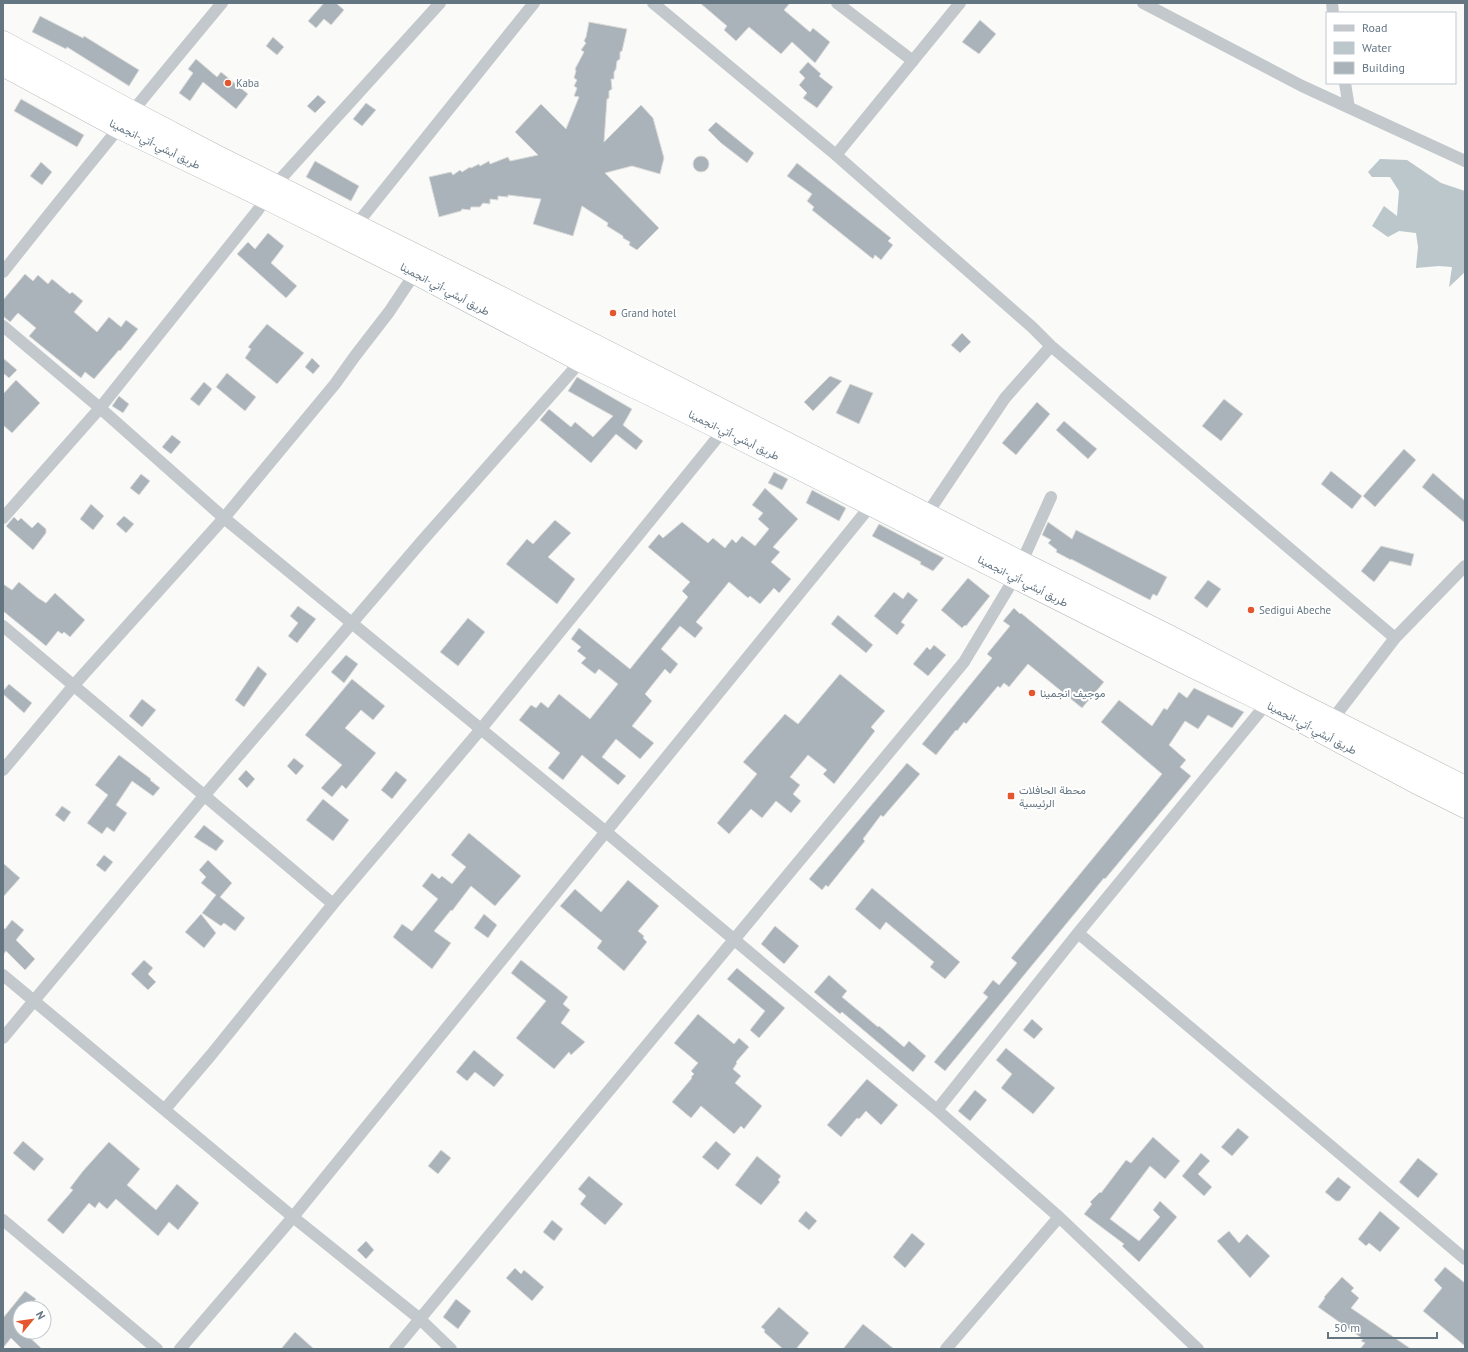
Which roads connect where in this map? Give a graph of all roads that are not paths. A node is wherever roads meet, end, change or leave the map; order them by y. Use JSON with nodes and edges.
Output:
{"nodes":[{"id":1,"x":222,"y":3,"type":"edge"},
{"id":2,"x":440,"y":3,"type":"edge"},
{"id":3,"x":534,"y":3,"type":"edge"},
{"id":4,"x":653,"y":3,"type":"edge"},
{"id":5,"x":838,"y":3,"type":"edge"},
{"id":6,"x":960,"y":3,"type":"edge"},
{"id":7,"x":1143,"y":3,"type":"edge"},
{"id":8,"x":851,"y":7,"type":"edge"},
{"id":9,"x":3,"y":42,"type":"edge"},
{"id":10,"x":913,"y":61,"type":"junction"},
{"id":11,"x":3,"y":65,"type":"edge"},
{"id":12,"x":1345,"y":84,"type":"edge"},
{"id":13,"x":1349,"y":108,"type":"junction"},
{"id":14,"x":126,"y":120,"type":"junction"},
{"id":15,"x":836,"y":155,"type":"junction"},
{"id":16,"x":1465,"y":161,"type":"edge"},
{"id":17,"x":271,"y":192,"type":"junction"},
{"id":18,"x":356,"y":225,"type":"junction"},
{"id":19,"x":3,"y":272,"type":"edge"},
{"id":20,"x":415,"y":273,"type":"junction"},
{"id":21,"x":3,"y":326,"type":"edge"},
{"id":22,"x":1051,"y":346,"type":"junction"},
{"id":23,"x":581,"y":361,"type":"junction"},
{"id":24,"x":100,"y":408,"type":"junction"},
{"id":25,"x":729,"y":423,"type":"junction"},
{"id":26,"x":1051,"y":497,"type":"dead end"},
{"id":27,"x":872,"y":504,"type":"junction"},
{"id":28,"x":927,"y":514,"type":"junction"},
{"id":29,"x":3,"y":518,"type":"edge"},
{"id":30,"x":224,"y":518,"type":"junction"},
{"id":31,"x":1465,"y":566,"type":"edge"},
{"id":32,"x":1019,"y":570,"type":"junction"},
{"id":33,"x":352,"y":623,"type":"junction"},
{"id":34,"x":3,"y":626,"type":"edge"},
{"id":35,"x":1395,"y":638,"type":"junction"},
{"id":36,"x":1163,"y":642,"type":"junction"},
{"id":37,"x":74,"y":685,"type":"junction"},
{"id":38,"x":1267,"y":703,"type":"junction"},
{"id":39,"x":1332,"y":720,"type":"junction"},
{"id":40,"x":481,"y":729,"type":"junction"},
{"id":41,"x":3,"y":770,"type":"edge"},
{"id":42,"x":204,"y":796,"type":"junction"},
{"id":43,"x":1463,"y":797,"type":"edge"},
{"id":44,"x":606,"y":832,"type":"junction"},
{"id":45,"x":333,"y":904,"type":"junction"},
{"id":46,"x":1078,"y":933,"type":"junction"},
{"id":47,"x":734,"y":940,"type":"junction"},
{"id":48,"x":3,"y":975,"type":"edge"},
{"id":49,"x":35,"y":1001,"type":"junction"},
{"id":50,"x":3,"y":1038,"type":"edge"},
{"id":51,"x":165,"y":1109,"type":"junction"},
{"id":52,"x":937,"y":1110,"type":"junction"},
{"id":53,"x":293,"y":1217,"type":"junction"},
{"id":54,"x":1059,"y":1217,"type":"junction"},
{"id":55,"x":3,"y":1220,"type":"edge"},
{"id":56,"x":1465,"y":1259,"type":"edge"},
{"id":57,"x":420,"y":1319,"type":"junction"},
{"id":58,"x":157,"y":1349,"type":"edge"},
{"id":59,"x":180,"y":1349,"type":"edge"},
{"id":60,"x":395,"y":1349,"type":"edge"},
{"id":61,"x":451,"y":1349,"type":"edge"},
{"id":62,"x":946,"y":1349,"type":"edge"},
{"id":63,"x":1198,"y":1349,"type":"edge"}],
"edges":[{"from":1,"to":14,"type":"street"},
{"from":2,"to":17,"type":"street"},
{"from":3,"to":18,"type":"street"},
{"from":4,"to":15,"type":"street"},
{"from":5,"to":8,"type":"street"},
{"from":6,"to":10,"type":"street"},
{"from":7,"to":13,"type":"street"},
{"from":8,"to":10,"type":"street"},
{"from":9,"to":14,"type":"highway"},
{"from":10,"to":15,"type":"street"},
{"from":11,"to":14,"type":"highway","name":"طريق أبشي-أتي-انجمينا"},
{"from":12,"to":13,"type":"street"},
{"from":13,"to":16,"type":"street"},
{"from":14,"to":17,"type":"highway"},
{"from":14,"to":19,"type":"street"},
{"from":15,"to":22,"type":"street"},
{"from":17,"to":18,"type":"highway"},
{"from":17,"to":20,"type":"highway","name":"طريق أبشي-أتي-انجمينا"},
{"from":17,"to":24,"type":"street"},
{"from":18,"to":25,"type":"highway"},
{"from":20,"to":23,"type":"highway","name":"طريق أبشي-أتي-انجمينا"},
{"from":20,"to":30,"type":"street"},
{"from":21,"to":24,"type":"street"},
{"from":22,"to":28,"type":"street"},
{"from":22,"to":35,"type":"street"},
{"from":23,"to":25,"type":"highway","name":"طريق أبشي-أتي-انجمينا"},
{"from":23,"to":33,"type":"street"},
{"from":24,"to":29,"type":"street"},
{"from":24,"to":30,"type":"street"},
{"from":25,"to":27,"type":"highway","name":"طريق أبشي-أتي-انجمينا"},
{"from":25,"to":28,"type":"highway"},
{"from":25,"to":40,"type":"street"},
{"from":26,"to":32,"type":"street"},
{"from":27,"to":32,"type":"highway","name":"طريق أبشي-أتي-انجمينا"},
{"from":27,"to":44,"type":"street"},
{"from":28,"to":32,"type":"highway"},
{"from":30,"to":33,"type":"street"},
{"from":30,"to":37,"type":"street"},
{"from":31,"to":35,"type":"street"},
{"from":32,"to":36,"type":"highway"},
{"from":32,"to":47,"type":"street"},
{"from":33,"to":40,"type":"street"},
{"from":33,"to":42,"type":"street"},
{"from":34,"to":37,"type":"street"},
{"from":35,"to":39,"type":"street"},
{"from":36,"to":38,"type":"highway","name":"طريق أبشي-أتي-انجمينا"},
{"from":36,"to":39,"type":"highway"},
{"from":37,"to":41,"type":"street"},
{"from":37,"to":42,"type":"street"},
{"from":38,"to":43,"type":"highway","name":"طريق أبشي-أتي-انجمينا"},
{"from":38,"to":46,"type":"street"},
{"from":39,"to":43,"type":"highway"},
{"from":40,"to":44,"type":"street"},
{"from":40,"to":45,"type":"street"},
{"from":42,"to":45,"type":"street"},
{"from":42,"to":49,"type":"street"},
{"from":44,"to":47,"type":"street"},
{"from":44,"to":53,"type":"street"},
{"from":45,"to":51,"type":"street"},
{"from":46,"to":52,"type":"street"},
{"from":46,"to":56,"type":"street"},
{"from":47,"to":52,"type":"street"},
{"from":47,"to":57,"type":"street"},
{"from":48,"to":49,"type":"street"},
{"from":49,"to":50,"type":"street"},
{"from":49,"to":51,"type":"street"},
{"from":51,"to":53,"type":"street"},
{"from":52,"to":54,"type":"street"},
{"from":53,"to":57,"type":"street"},
{"from":53,"to":59,"type":"street"},
{"from":54,"to":62,"type":"street"},
{"from":54,"to":63,"type":"street"},
{"from":55,"to":58,"type":"street"},
{"from":57,"to":60,"type":"street"},
{"from":57,"to":61,"type":"street"}]}
